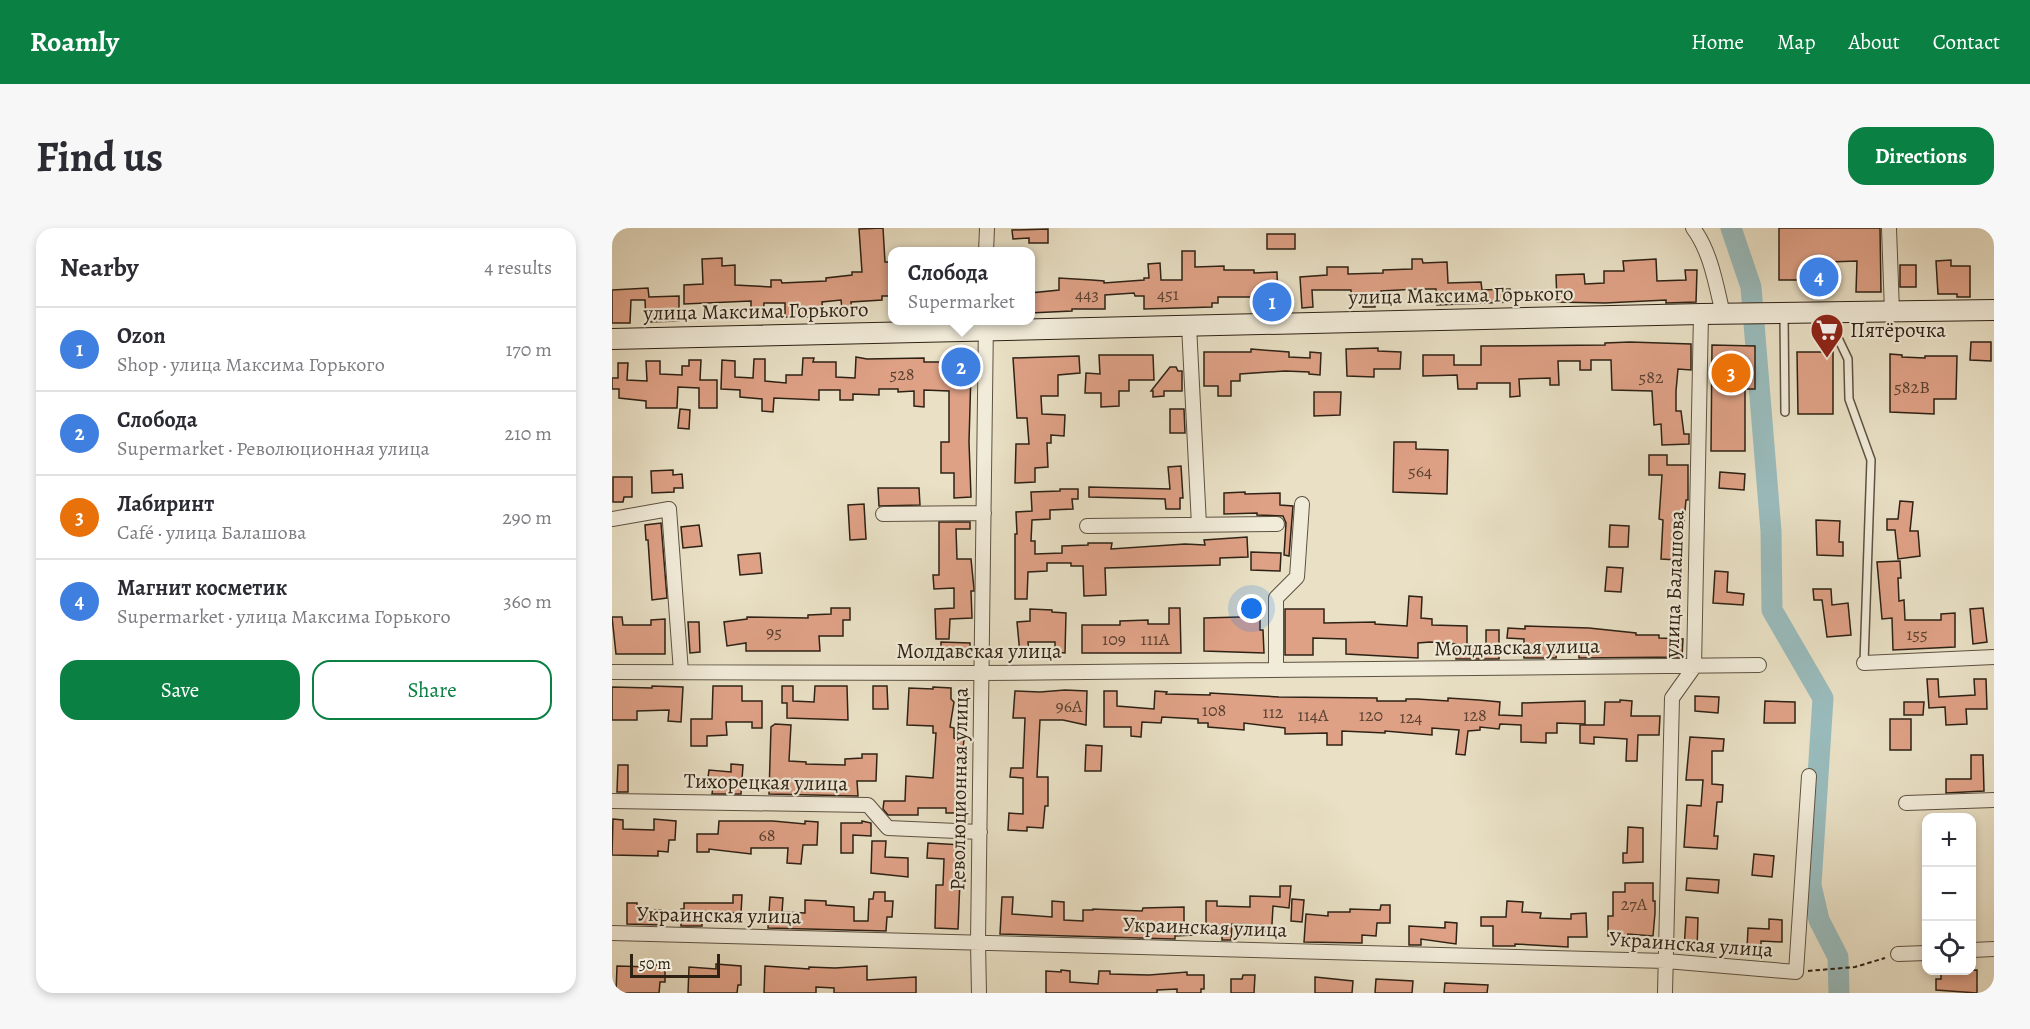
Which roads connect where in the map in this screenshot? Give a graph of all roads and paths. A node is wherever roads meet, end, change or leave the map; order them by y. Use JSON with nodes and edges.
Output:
{"nodes":[{"id":1,"x":987,"y":228,"type":"edge"},
{"id":2,"x":1693,"y":228,"type":"edge"},
{"id":3,"x":1890,"y":228,"type":"edge"},
{"id":4,"x":987,"y":247,"type":"edge"},
{"id":5,"x":1994,"y":310,"type":"edge"},
{"id":6,"x":1892,"y":312,"type":"junction"},
{"id":7,"x":1780,"y":313,"type":"junction"},
{"id":8,"x":1826,"y":313,"type":"junction"},
{"id":9,"x":1701,"y":314,"type":"junction"},
{"id":10,"x":1728,"y":314,"type":"junction"},
{"id":11,"x":986,"y":325,"type":"edge"},
{"id":12,"x":1190,"y":325,"type":"junction"},
{"id":13,"x":612,"y":339,"type":"edge"},
{"id":14,"x":1785,"y":412,"type":"dead end"},
{"id":15,"x":1302,"y":504,"type":"dead end"},
{"id":16,"x":984,"y":513,"type":"junction"},
{"id":17,"x":883,"y":514,"type":"dead end"},
{"id":18,"x":612,"y":519,"type":"edge"},
{"id":19,"x":1277,"y":524,"type":"dead end"},
{"id":20,"x":1199,"y":525,"type":"junction"},
{"id":21,"x":1087,"y":526,"type":"dead end"},
{"id":22,"x":1994,"y":657,"type":"edge"},
{"id":23,"x":1864,"y":663,"type":"joint"},
{"id":24,"x":1759,"y":665,"type":"dead end"},
{"id":25,"x":1694,"y":666,"type":"junction"},
{"id":26,"x":1276,"y":670,"type":"junction"},
{"id":27,"x":612,"y":672,"type":"edge"},
{"id":28,"x":681,"y":672,"type":"junction"},
{"id":29,"x":982,"y":673,"type":"junction"},
{"id":30,"x":1809,"y":776,"type":"dead end"},
{"id":31,"x":1994,"y":800,"type":"edge"},
{"id":32,"x":612,"y":801,"type":"edge"},
{"id":33,"x":1906,"y":803,"type":"dead end"},
{"id":34,"x":980,"y":832,"type":"junction"},
{"id":35,"x":612,"y":933,"type":"edge"},
{"id":36,"x":978,"y":942,"type":"junction"},
{"id":37,"x":1994,"y":949,"type":"edge"},
{"id":38,"x":1976,"y":950,"type":"edge"},
{"id":39,"x":1922,"y":952,"type":"edge"},
{"id":40,"x":1898,"y":954,"type":"joint"},
{"id":41,"x":1666,"y":961,"type":"junction"},
{"id":42,"x":1796,"y":972,"type":"junction"},
{"id":43,"x":979,"y":993,"type":"edge"},
{"id":44,"x":1665,"y":993,"type":"edge"}],
"edges":[{"from":1,"to":4,"type":"street"},
{"from":2,"to":10,"type":"street"},
{"from":3,"to":6,"type":"street"},
{"from":5,"to":6,"type":"main road"},
{"from":6,"to":8,"type":"main road"},
{"from":7,"to":8,"type":"main road"},
{"from":7,"to":10,"type":"main road","name":"улица Максима Горького"},
{"from":7,"to":14,"type":"lane"},
{"from":8,"to":23,"type":"lane"},
{"from":9,"to":10,"type":"main road","name":"улица Максима Горького"},
{"from":9,"to":12,"type":"main road","name":"улица Максима Горького"},
{"from":9,"to":25,"type":"street","name":"улица Балашова"},
{"from":11,"to":12,"type":"main road","name":"улица Максима Горького"},
{"from":11,"to":13,"type":"main road","name":"улица Максима Горького"},
{"from":11,"to":16,"type":"street","name":"Революционная улица"},
{"from":12,"to":20,"type":"street"},
{"from":15,"to":26,"type":"street"},
{"from":16,"to":17,"type":"street"},
{"from":16,"to":29,"type":"street","name":"Революционная улица"},
{"from":18,"to":28,"type":"street"},
{"from":19,"to":20,"type":"street"},
{"from":20,"to":21,"type":"street"},
{"from":22,"to":23,"type":"street"},
{"from":24,"to":25,"type":"street","name":"Молдавская улица"},
{"from":25,"to":26,"type":"street","name":"Молдавская улица"},
{"from":25,"to":41,"type":"street","name":"улица Балашова"},
{"from":26,"to":29,"type":"street","name":"Молдавская улица"},
{"from":27,"to":28,"type":"street","name":"Молдавская улица"},
{"from":28,"to":29,"type":"street","name":"Молдавская улица"},
{"from":29,"to":34,"type":"street","name":"Революционная улица"},
{"from":30,"to":42,"type":"street"},
{"from":31,"to":33,"type":"street"},
{"from":32,"to":34,"type":"street","name":"Тихорецкая улица"},
{"from":34,"to":36,"type":"street","name":"Революционная улица"},
{"from":35,"to":36,"type":"street","name":"Украинская улица"},
{"from":36,"to":41,"type":"street","name":"Украинская улица"},
{"from":36,"to":43,"type":"street","name":"Революционная улица"},
{"from":37,"to":38,"type":"street"},
{"from":39,"to":40,"type":"street"},
{"from":40,"to":42,"type":"path"},
{"from":41,"to":42,"type":"street","name":"Украинская улица"},
{"from":41,"to":44,"type":"street","name":"улица Балашова"}]}
